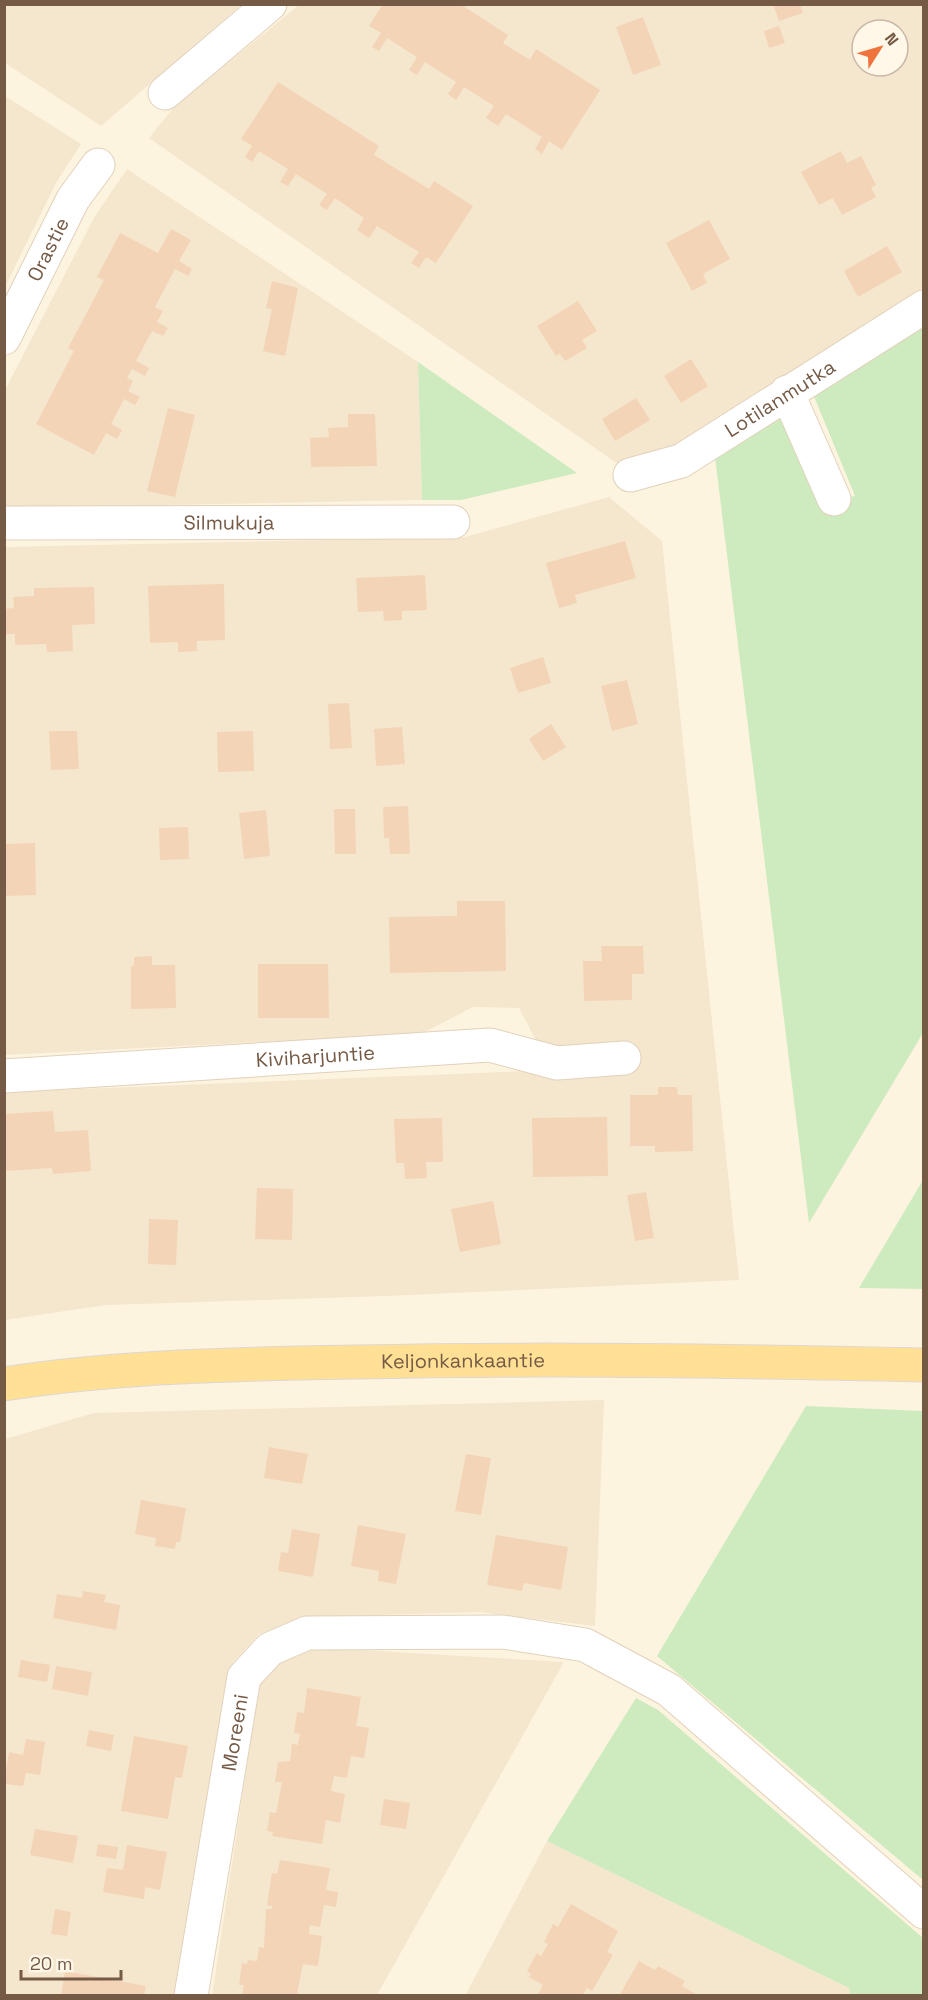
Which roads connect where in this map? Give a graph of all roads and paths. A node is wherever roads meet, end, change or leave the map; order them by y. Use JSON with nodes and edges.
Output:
{"nodes":[{"id":1,"x":270,"y":4,"type":"edge"},
{"id":2,"x":165,"y":93,"type":"dead end"},
{"id":3,"x":98,"y":165,"type":"dead end"},
{"id":4,"x":924,"y":307,"type":"edge"},
{"id":5,"x":4,"y":338,"type":"edge"},
{"id":6,"x":787,"y":393,"type":"junction"},
{"id":7,"x":630,"y":475,"type":"dead end"},
{"id":8,"x":834,"y":499,"type":"dead end"},
{"id":9,"x":453,"y":522,"type":"dead end"},
{"id":10,"x":4,"y":524,"type":"edge"},
{"id":11,"x":624,"y":1058,"type":"dead end"},
{"id":12,"x":4,"y":1077,"type":"edge"},
{"id":13,"x":924,"y":1365,"type":"edge"},
{"id":14,"x":4,"y":1384,"type":"edge"},
{"id":15,"x":924,"y":1912,"type":"edge"},
{"id":16,"x":191,"y":1995,"type":"edge"}],
"edges":[{"from":1,"to":2,"type":"street"},
{"from":3,"to":5,"type":"street","name":"Orastie"},
{"from":4,"to":6,"type":"street","name":"Lotilanmutka"},
{"from":6,"to":7,"type":"street","name":"Lotilanmutka"},
{"from":6,"to":8,"type":"street"},
{"from":9,"to":10,"type":"street","name":"Silmukuja"},
{"from":11,"to":12,"type":"street","name":"Kiviharjuntie"},
{"from":13,"to":14,"type":"main road","name":"Keljonkankaantie"},
{"from":15,"to":16,"type":"street","name":"Moreeni"}]}
